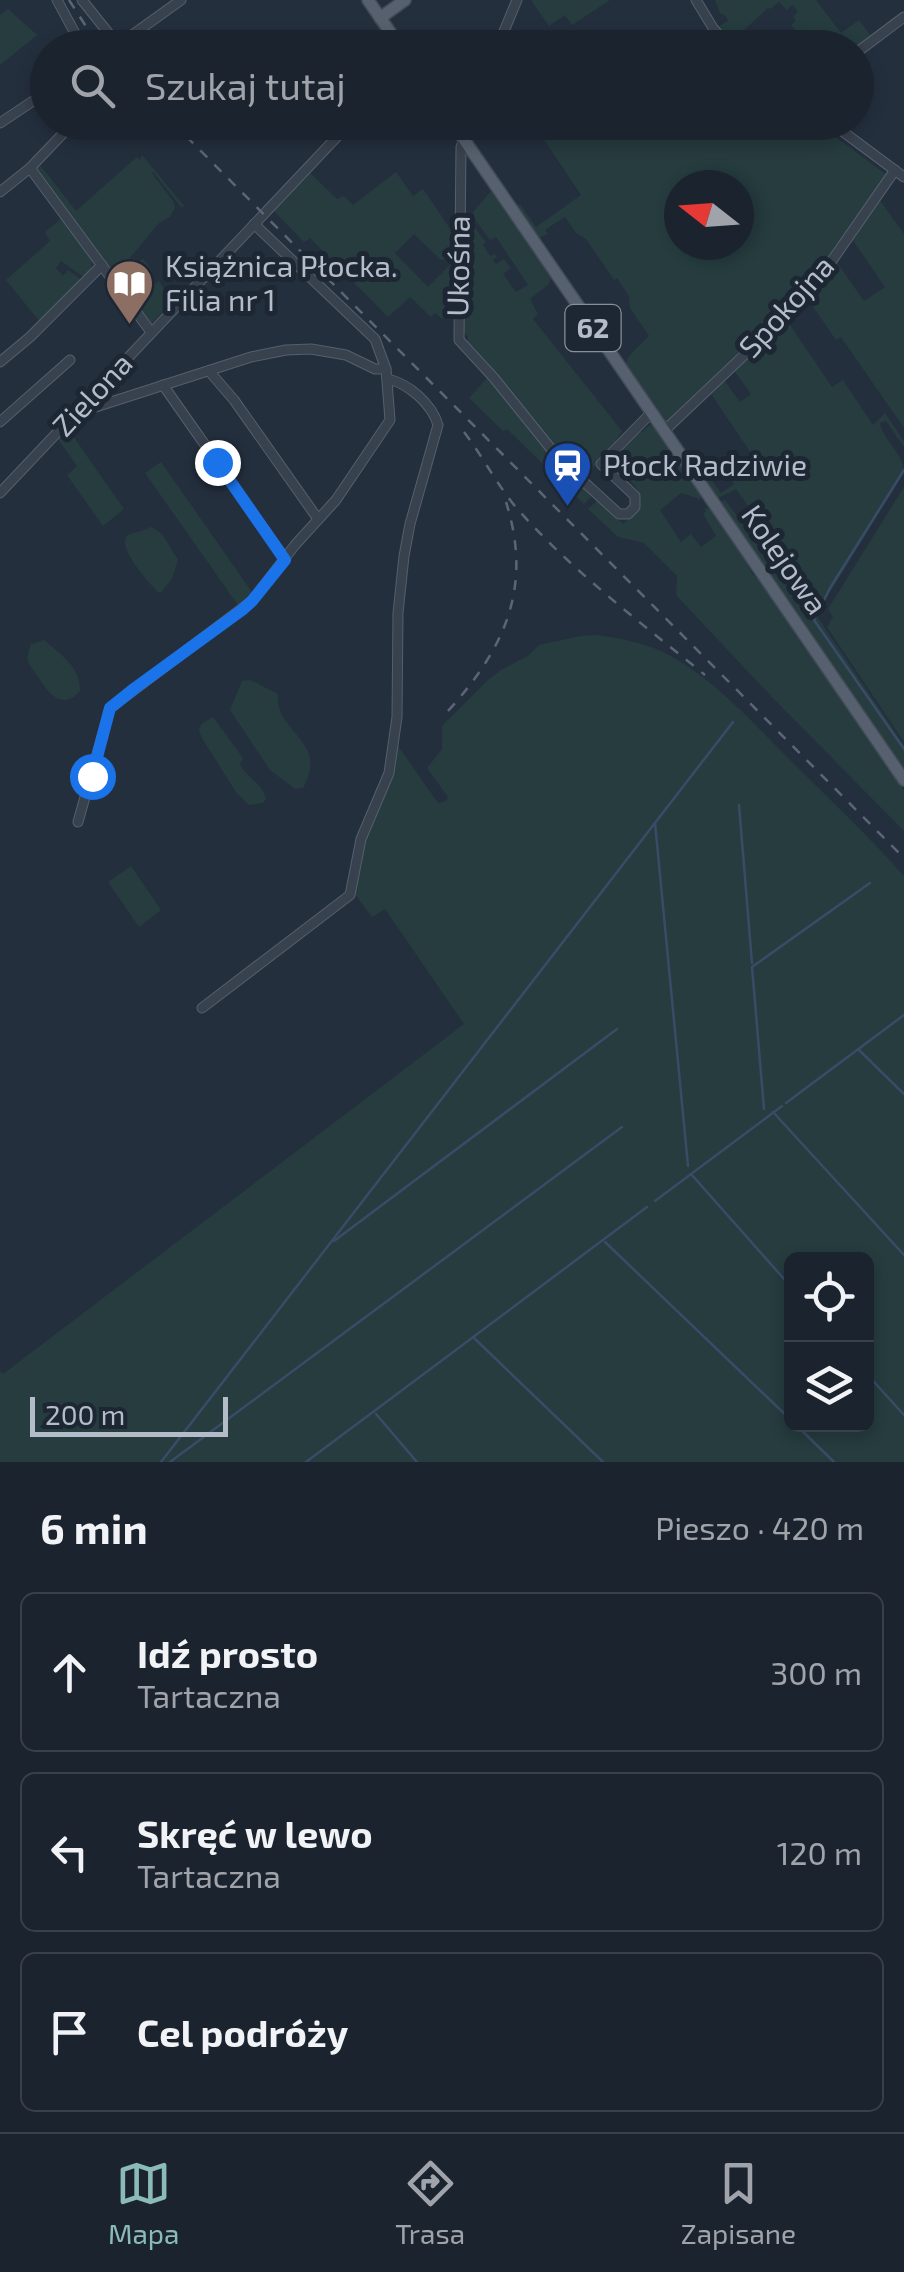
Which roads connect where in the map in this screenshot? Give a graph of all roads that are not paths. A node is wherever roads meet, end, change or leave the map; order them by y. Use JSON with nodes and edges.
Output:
{"nodes":[{"id":1,"x":56,"y":0,"type":"edge"},
{"id":2,"x":82,"y":0,"type":"edge"},
{"id":3,"x":181,"y":0,"type":"edge"},
{"id":4,"x":368,"y":0,"type":"edge"},
{"id":5,"x":405,"y":0,"type":"edge"},
{"id":6,"x":517,"y":0,"type":"edge"},
{"id":7,"x":696,"y":0,"type":"edge"},
{"id":8,"x":904,"y":17,"type":"edge"},
{"id":9,"x":380,"y":18,"type":"junction"},
{"id":10,"x":73,"y":30,"type":"edge"},
{"id":11,"x":104,"y":30,"type":"edge"},
{"id":12,"x":139,"y":30,"type":"edge"},
{"id":13,"x":388,"y":30,"type":"edge"},
{"id":14,"x":504,"y":30,"type":"edge"},
{"id":15,"x":715,"y":30,"type":"edge"},
{"id":16,"x":874,"y":40,"type":"edge"},
{"id":17,"x":30,"y":104,"type":"edge"},
{"id":18,"x":0,"y":123,"type":"edge"},
{"id":19,"x":57,"y":140,"type":"edge"},
{"id":20,"x":333,"y":140,"type":"edge"},
{"id":21,"x":461,"y":140,"type":"edge"},
{"id":22,"x":467,"y":140,"type":"edge"},
{"id":23,"x":854,"y":140,"type":"edge"},
{"id":24,"x":30,"y":168,"type":"junction"},
{"id":25,"x":900,"y":174,"type":"edge"},
{"id":26,"x":0,"y":192,"type":"edge"},
{"id":27,"x":254,"y":224,"type":"junction"},
{"id":28,"x":102,"y":265,"type":"junction"},
{"id":29,"x":151,"y":332,"type":"junction"},
{"id":30,"x":70,"y":360,"type":"dead end"},
{"id":31,"x":0,"y":362,"type":"edge"},
{"id":32,"x":208,"y":371,"type":"junction"},
{"id":33,"x":387,"y":374,"type":"junction"},
{"id":34,"x":163,"y":386,"type":"junction"},
{"id":35,"x":651,"y":412,"type":"junction"},
{"id":36,"x":74,"y":414,"type":"junction"},
{"id":37,"x":0,"y":422,"type":"edge"},
{"id":38,"x":664,"y":431,"type":"junction"},
{"id":39,"x":602,"y":464,"type":"junction"},
{"id":40,"x":586,"y":482,"type":"junction"},
{"id":41,"x":0,"y":493,"type":"edge"},
{"id":42,"x":318,"y":520,"type":"junction"},
{"id":43,"x":285,"y":560,"type":"junction"},
{"id":44,"x":904,"y":780,"type":"edge"},
{"id":45,"x":78,"y":822,"type":"dead end"},
{"id":46,"x":202,"y":1008,"type":"dead end"}],
"edges":[{"from":1,"to":10,"type":"street"},
{"from":2,"to":11,"type":"street"},
{"from":3,"to":12,"type":"street"},
{"from":4,"to":9,"type":"main road"},
{"from":5,"to":9,"type":"main road"},
{"from":6,"to":14,"type":"street"},
{"from":7,"to":15,"type":"street"},
{"from":8,"to":16,"type":"street"},
{"from":9,"to":13,"type":"main road"},
{"from":17,"to":18,"type":"street"},
{"from":19,"to":24,"type":"street"},
{"from":20,"to":27,"type":"street","name":"Zielona"},
{"from":21,"to":40,"type":"street","name":"Ukośna"},
{"from":22,"to":35,"type":"main road","name":"Kolejowa","number":"62"},
{"from":23,"to":25,"type":"street"},
{"from":24,"to":26,"type":"street"},
{"from":24,"to":28,"type":"street"},
{"from":25,"to":38,"type":"street","name":"Spokojna"},
{"from":27,"to":29,"type":"street","name":"Zielona"},
{"from":27,"to":33,"type":"street"},
{"from":28,"to":29,"type":"street"},
{"from":28,"to":31,"type":"street"},
{"from":29,"to":36,"type":"street","name":"Zielona"},
{"from":30,"to":37,"type":"street"},
{"from":32,"to":33,"type":"street"},
{"from":32,"to":34,"type":"street"},
{"from":32,"to":42,"type":"street"},
{"from":33,"to":42,"type":"street"},
{"from":33,"to":46,"type":"street"},
{"from":34,"to":36,"type":"street"},
{"from":34,"to":43,"type":"street"},
{"from":35,"to":38,"type":"main road","name":"Kolejowa","number":"62"},
{"from":35,"to":39,"type":"street"},
{"from":36,"to":41,"type":"street","name":"Zielona"},
{"from":38,"to":44,"type":"main road","name":"Kolejowa","number":"62"},
{"from":39,"to":40,"type":"street"},
{"from":39,"to":40,"type":"street","name":"Ukośna"},
{"from":42,"to":43,"type":"street"},
{"from":43,"to":45,"type":"street"}]}
